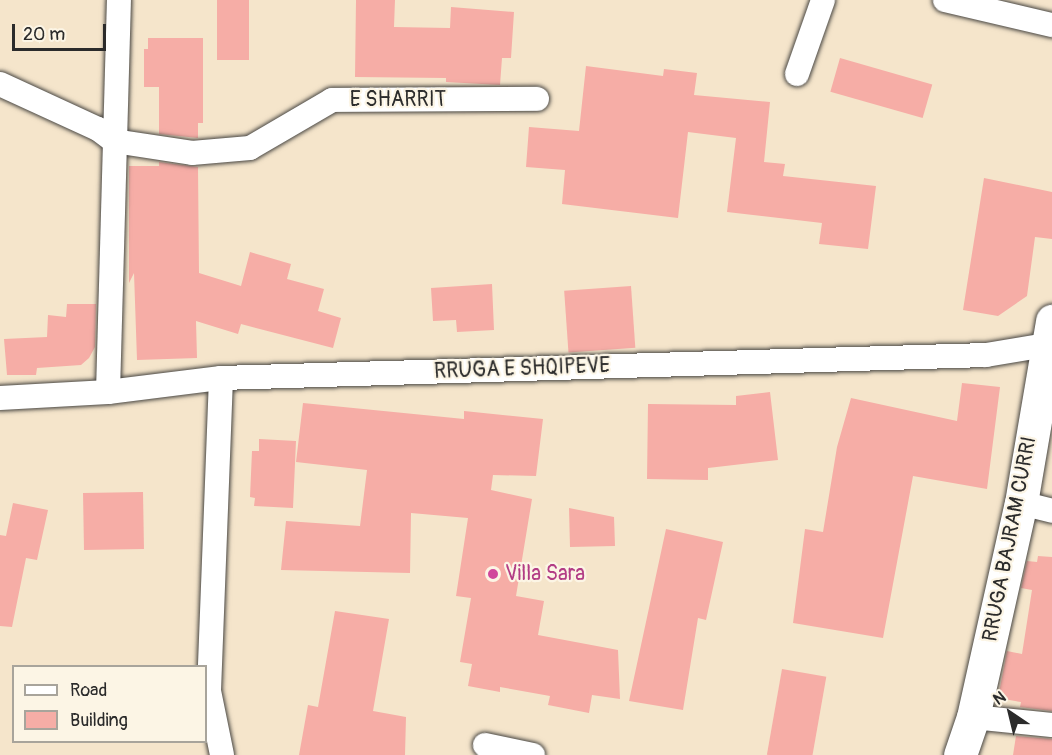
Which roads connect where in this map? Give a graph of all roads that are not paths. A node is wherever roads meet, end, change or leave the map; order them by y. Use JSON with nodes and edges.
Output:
{"nodes":[{"id":1,"x":119,"y":0,"type":"edge"},
{"id":2,"x":824,"y":0,"type":"edge"},
{"id":3,"x":945,"y":0,"type":"edge"},
{"id":4,"x":1052,"y":25,"type":"edge"},
{"id":5,"x":797,"y":74,"type":"dead end"},
{"id":6,"x":0,"y":84,"type":"edge"},
{"id":7,"x":537,"y":99,"type":"dead end"},
{"id":8,"x":114,"y":141,"type":"junction"},
{"id":9,"x":1050,"y":337,"type":"edge"},
{"id":10,"x":221,"y":378,"type":"junction"},
{"id":11,"x":108,"y":392,"type":"junction"},
{"id":12,"x":0,"y":398,"type":"edge"},
{"id":13,"x":1021,"y":503,"type":"junction"},
{"id":14,"x":1052,"y":511,"type":"edge"},
{"id":15,"x":972,"y":717,"type":"junction"},
{"id":16,"x":1052,"y":725,"type":"edge"},
{"id":17,"x":485,"y":745,"type":"dead end"},
{"id":18,"x":222,"y":755,"type":"edge"},
{"id":19,"x":533,"y":755,"type":"edge"},
{"id":20,"x":960,"y":755,"type":"edge"}],
"edges":[{"from":1,"to":8,"type":"street"},
{"from":2,"to":5,"type":"street"},
{"from":3,"to":4,"type":"street"},
{"from":6,"to":8,"type":"street","name":"E SHARRIT"},
{"from":7,"to":8,"type":"street","name":"E SHARRIT"},
{"from":8,"to":11,"type":"street"},
{"from":9,"to":10,"type":"street","name":"RRUGA E SHQIPEVE"},
{"from":9,"to":13,"type":"main road","name":"RRUGA BAJRAM CURRI"},
{"from":10,"to":11,"type":"street","name":"RRUGA E SHQIPEVE"},
{"from":10,"to":18,"type":"street"},
{"from":11,"to":12,"type":"street","name":"RRUGA E SHQIPEVE"},
{"from":13,"to":14,"type":"street"},
{"from":13,"to":15,"type":"main road","name":"RRUGA BAJRAM CURRI"},
{"from":15,"to":16,"type":"street"},
{"from":15,"to":20,"type":"main road","name":"RRUGA BAJRAM CURRI"},
{"from":17,"to":19,"type":"street"}]}
